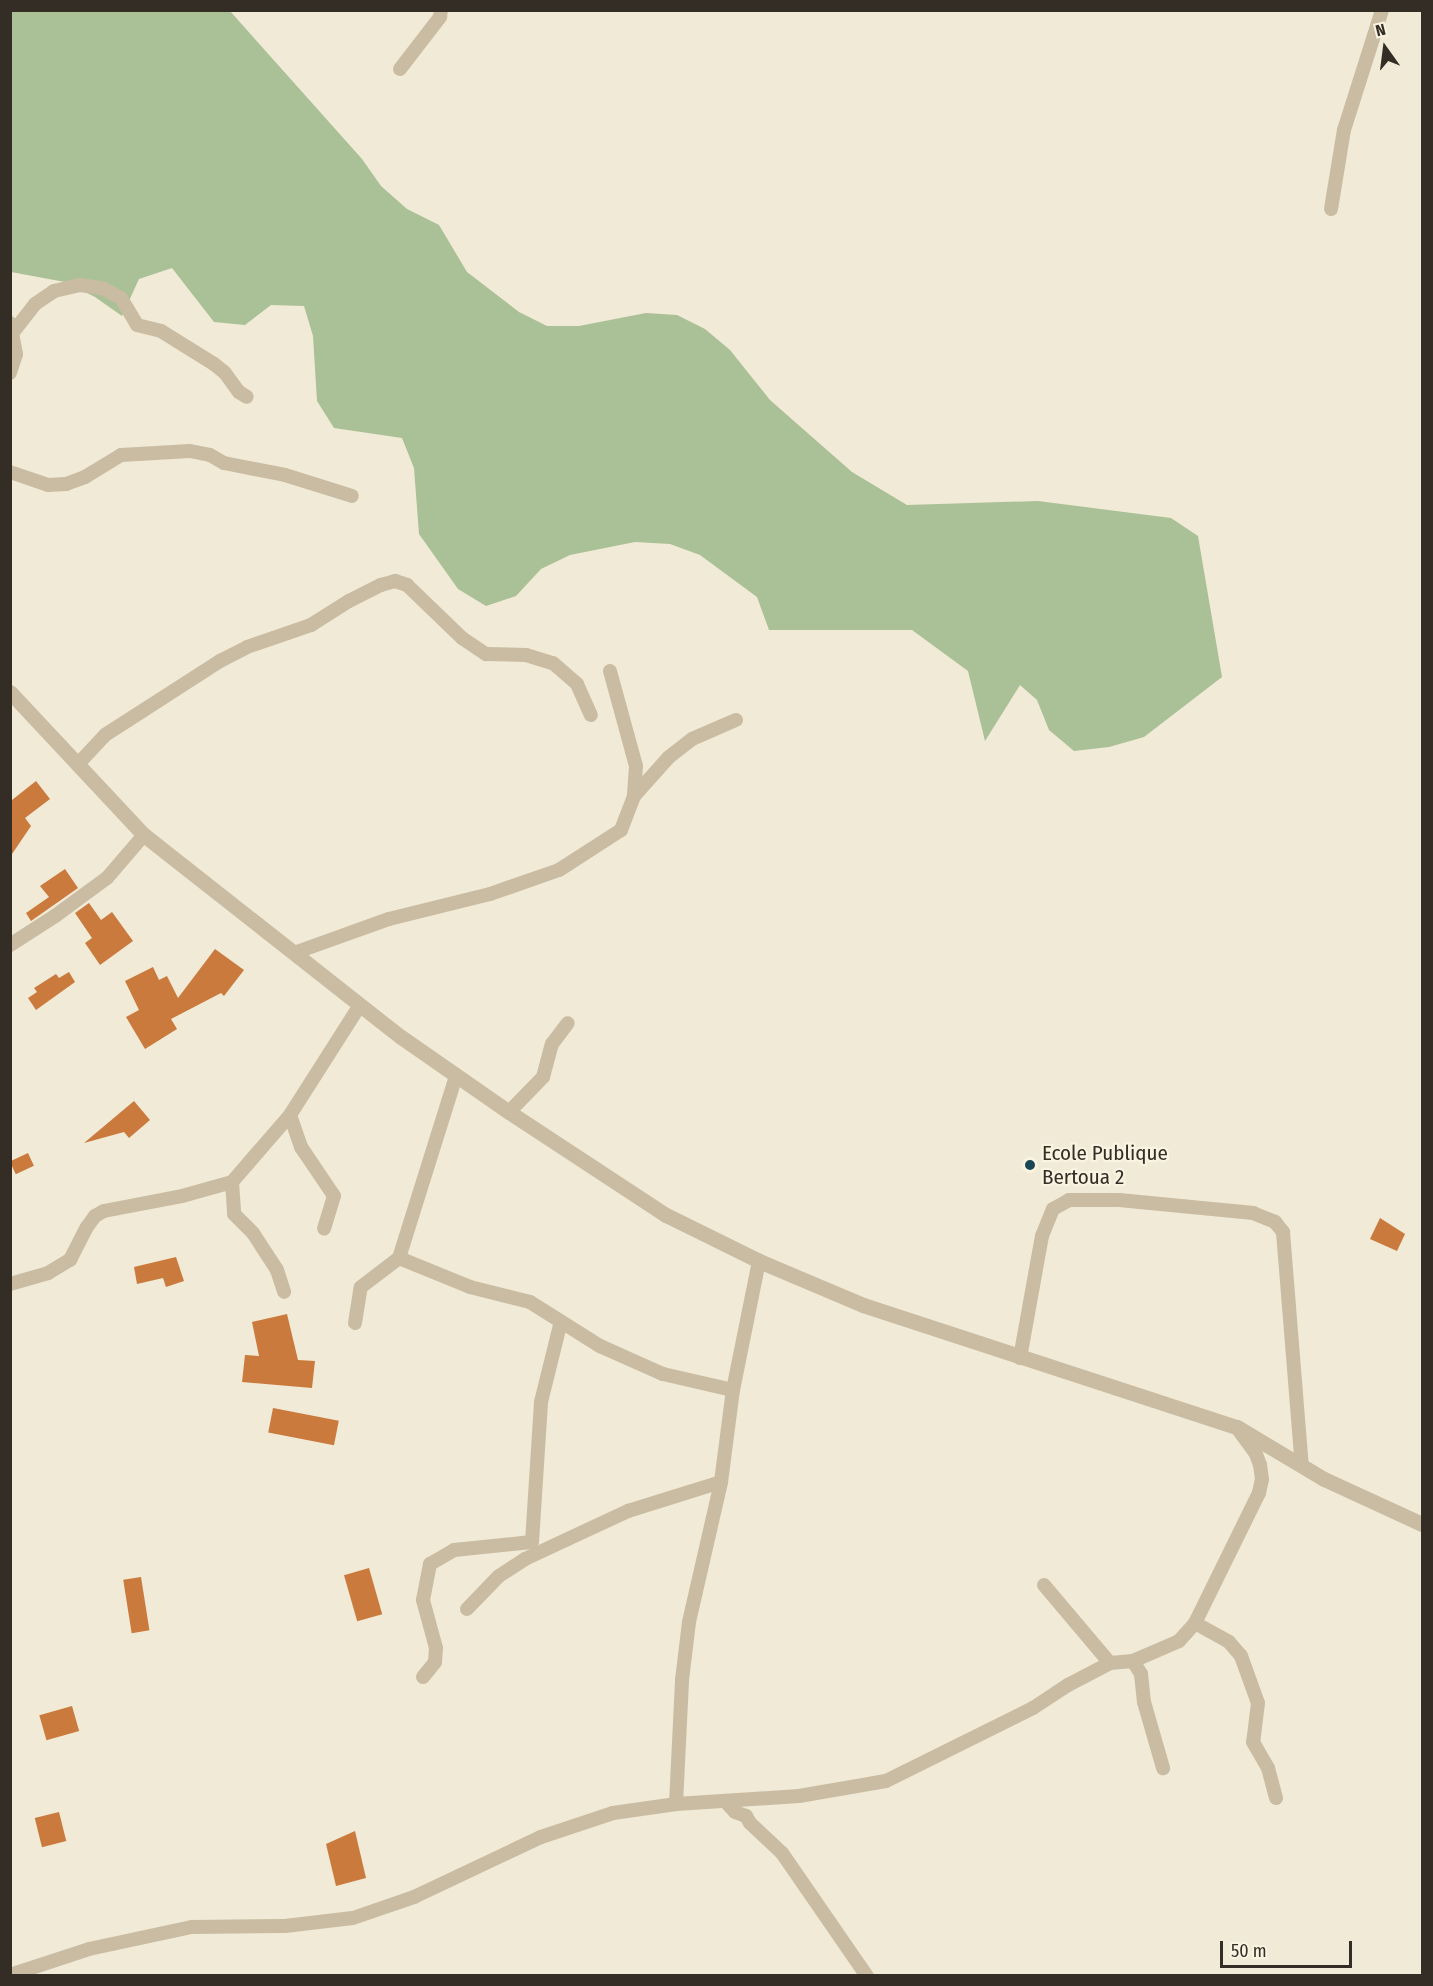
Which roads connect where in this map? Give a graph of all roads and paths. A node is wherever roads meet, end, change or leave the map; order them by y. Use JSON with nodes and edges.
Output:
{"nodes":[{"id":1,"x":441,"y":10,"type":"edge"},
{"id":2,"x":1382,"y":10,"type":"edge"},
{"id":3,"x":400,"y":69,"type":"dead end"},
{"id":4,"x":1331,"y":209,"type":"dead end"},
{"id":5,"x":12,"y":327,"type":"edge"},
{"id":6,"x":10,"y":373,"type":"edge"},
{"id":7,"x":247,"y":397,"type":"dead end"},
{"id":8,"x":10,"y":472,"type":"edge"},
{"id":9,"x":352,"y":496,"type":"dead end"},
{"id":10,"x":610,"y":671,"type":"dead end"},
{"id":11,"x":10,"y":692,"type":"edge"},
{"id":12,"x":591,"y":716,"type":"dead end"},
{"id":13,"x":736,"y":720,"type":"dead end"},
{"id":14,"x":79,"y":763,"type":"junction"},
{"id":15,"x":634,"y":796,"type":"junction"},
{"id":16,"x":144,"y":835,"type":"junction"},
{"id":17,"x":10,"y":945,"type":"edge"},
{"id":18,"x":294,"y":953,"type":"junction"},
{"id":19,"x":360,"y":1005,"type":"junction"},
{"id":20,"x":568,"y":1023,"type":"dead end"},
{"id":21,"x":456,"y":1076,"type":"junction"},
{"id":22,"x":509,"y":1112,"type":"junction"},
{"id":23,"x":290,"y":1114,"type":"junction"},
{"id":24,"x":232,"y":1182,"type":"junction"},
{"id":25,"x":324,"y":1229,"type":"dead end"},
{"id":26,"x":399,"y":1258,"type":"junction"},
{"id":27,"x":759,"y":1261,"type":"junction"},
{"id":28,"x":10,"y":1284,"type":"edge"},
{"id":29,"x":284,"y":1292,"type":"dead end"},
{"id":30,"x":561,"y":1321,"type":"junction"},
{"id":31,"x":355,"y":1323,"type":"dead end"},
{"id":32,"x":1020,"y":1358,"type":"junction"},
{"id":33,"x":733,"y":1390,"type":"junction"},
{"id":34,"x":1237,"y":1427,"type":"junction"},
{"id":35,"x":1302,"y":1466,"type":"junction"},
{"id":36,"x":720,"y":1482,"type":"junction"},
{"id":37,"x":1422,"y":1524,"type":"edge"},
{"id":38,"x":1044,"y":1585,"type":"dead end"},
{"id":39,"x":467,"y":1609,"type":"dead end"},
{"id":40,"x":1195,"y":1623,"type":"junction"},
{"id":41,"x":1133,"y":1661,"type":"junction"},
{"id":42,"x":1110,"y":1663,"type":"junction"},
{"id":43,"x":423,"y":1677,"type":"dead end"},
{"id":44,"x":1163,"y":1768,"type":"dead end"},
{"id":45,"x":1276,"y":1798,"type":"dead end"},
{"id":46,"x":726,"y":1802,"type":"junction"},
{"id":47,"x":676,"y":1804,"type":"junction"},
{"id":48,"x":10,"y":1975,"type":"edge"},
{"id":49,"x":867,"y":1976,"type":"edge"}],
"edges":[{"from":1,"to":3,"type":"street"},
{"from":2,"to":4,"type":"street"},
{"from":5,"to":6,"type":"street"},
{"from":5,"to":7,"type":"street"},
{"from":8,"to":9,"type":"street"},
{"from":10,"to":15,"type":"street"},
{"from":11,"to":14,"type":"street"},
{"from":12,"to":14,"type":"street"},
{"from":13,"to":15,"type":"street"},
{"from":14,"to":16,"type":"street"},
{"from":15,"to":18,"type":"street"},
{"from":16,"to":17,"type":"street"},
{"from":16,"to":18,"type":"street"},
{"from":18,"to":19,"type":"street"},
{"from":19,"to":21,"type":"street"},
{"from":19,"to":23,"type":"street"},
{"from":20,"to":22,"type":"street"},
{"from":21,"to":22,"type":"street"},
{"from":21,"to":26,"type":"street"},
{"from":22,"to":27,"type":"street"},
{"from":23,"to":24,"type":"street"},
{"from":23,"to":25,"type":"street"},
{"from":24,"to":28,"type":"street"},
{"from":24,"to":29,"type":"street"},
{"from":26,"to":30,"type":"street"},
{"from":26,"to":31,"type":"street"},
{"from":27,"to":32,"type":"street"},
{"from":27,"to":33,"type":"street"},
{"from":30,"to":33,"type":"street"},
{"from":30,"to":43,"type":"street"},
{"from":32,"to":34,"type":"street"},
{"from":32,"to":35,"type":"street"},
{"from":33,"to":36,"type":"street"},
{"from":34,"to":35,"type":"street"},
{"from":34,"to":40,"type":"street"},
{"from":35,"to":37,"type":"street"},
{"from":36,"to":39,"type":"street"},
{"from":36,"to":47,"type":"street"},
{"from":38,"to":42,"type":"street"},
{"from":40,"to":41,"type":"street"},
{"from":40,"to":45,"type":"street"},
{"from":41,"to":42,"type":"street"},
{"from":41,"to":44,"type":"street"},
{"from":42,"to":46,"type":"street"},
{"from":46,"to":47,"type":"street"},
{"from":46,"to":49,"type":"street"},
{"from":47,"to":48,"type":"street"}]}
